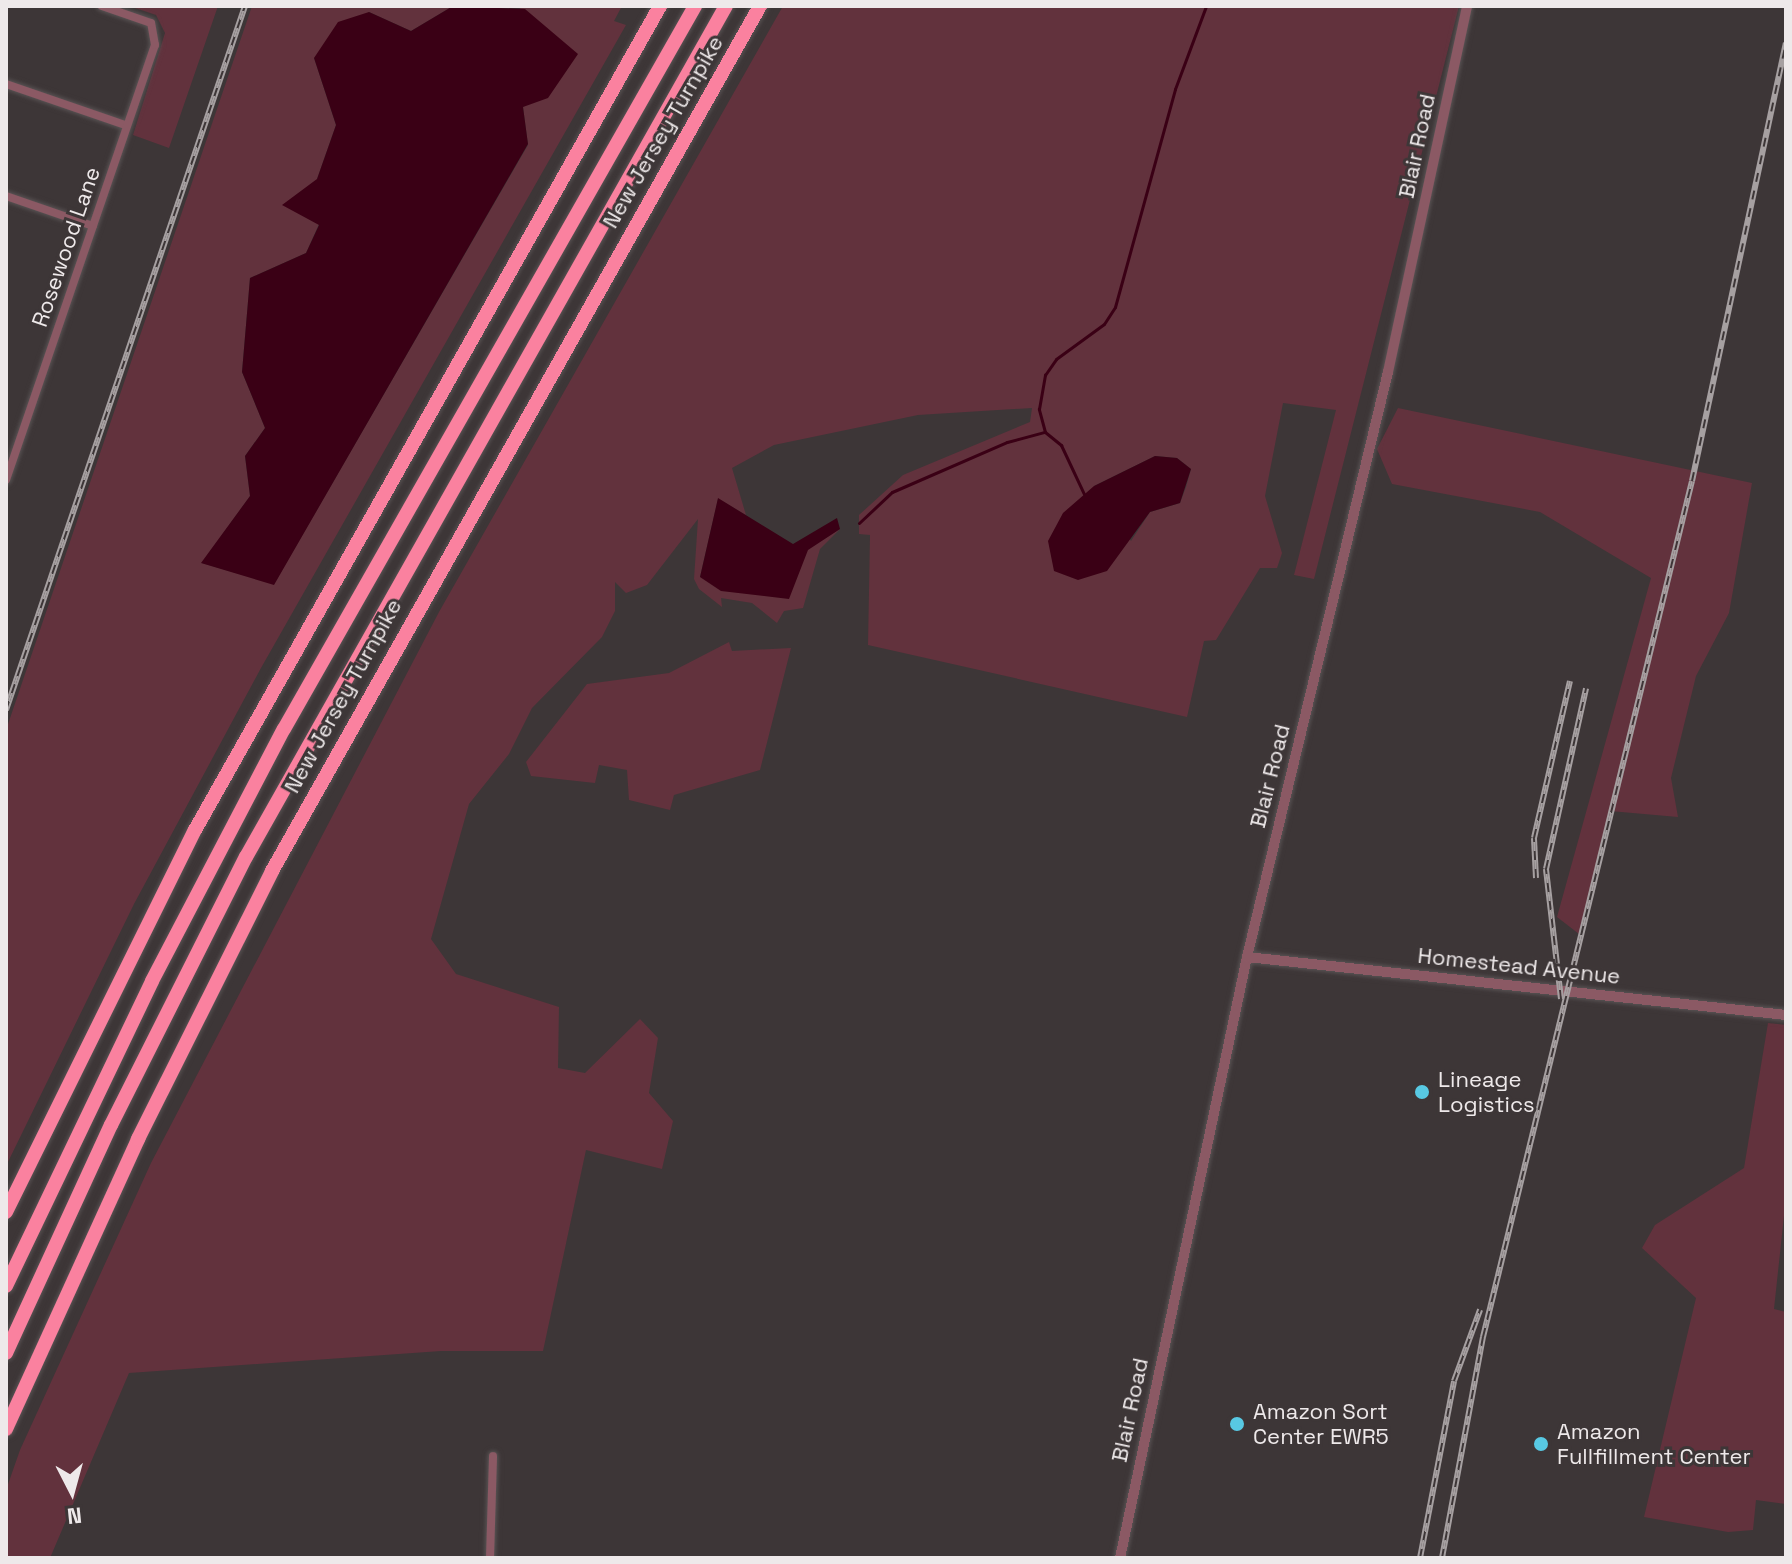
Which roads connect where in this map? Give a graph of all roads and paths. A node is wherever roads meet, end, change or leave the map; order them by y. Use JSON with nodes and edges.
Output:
{"nodes":[{"id":1,"x":102,"y":6,"type":"edge"},
{"id":2,"x":660,"y":6,"type":"edge"},
{"id":3,"x":695,"y":6,"type":"edge"},
{"id":4,"x":726,"y":6,"type":"edge"},
{"id":5,"x":760,"y":6,"type":"edge"},
{"id":6,"x":1467,"y":6,"type":"edge"},
{"id":7,"x":6,"y":84,"type":"edge"},
{"id":8,"x":125,"y":125,"type":"junction"},
{"id":9,"x":6,"y":196,"type":"edge"},
{"id":10,"x":93,"y":226,"type":"junction"},
{"id":11,"x":6,"y":480,"type":"edge"},
{"id":12,"x":1247,"y":957,"type":"junction"},
{"id":13,"x":1786,"y":1015,"type":"edge"},
{"id":14,"x":6,"y":1212,"type":"edge"},
{"id":15,"x":6,"y":1286,"type":"edge"},
{"id":16,"x":6,"y":1353,"type":"edge"},
{"id":17,"x":6,"y":1429,"type":"edge"},
{"id":18,"x":493,"y":1456,"type":"dead end"},
{"id":19,"x":490,"y":1558,"type":"edge"},
{"id":20,"x":1120,"y":1558,"type":"edge"}],
"edges":[{"from":1,"to":8,"type":"street","name":"Rosewood Lane"},
{"from":2,"to":14,"type":"highway"},
{"from":3,"to":15,"type":"highway","name":"New Jersey Turnpike"},
{"from":4,"to":16,"type":"highway","name":"New Jersey Turnpike"},
{"from":5,"to":17,"type":"highway","name":"New Jersey Turnpike"},
{"from":6,"to":12,"type":"street","name":"Blair Road"},
{"from":7,"to":8,"type":"street"},
{"from":8,"to":10,"type":"street","name":"Rosewood Lane"},
{"from":9,"to":10,"type":"street"},
{"from":10,"to":11,"type":"street","name":"Rosewood Lane"},
{"from":12,"to":13,"type":"street","name":"Homestead Avenue"},
{"from":12,"to":20,"type":"street","name":"Blair Road"},
{"from":18,"to":19,"type":"street"}]}
